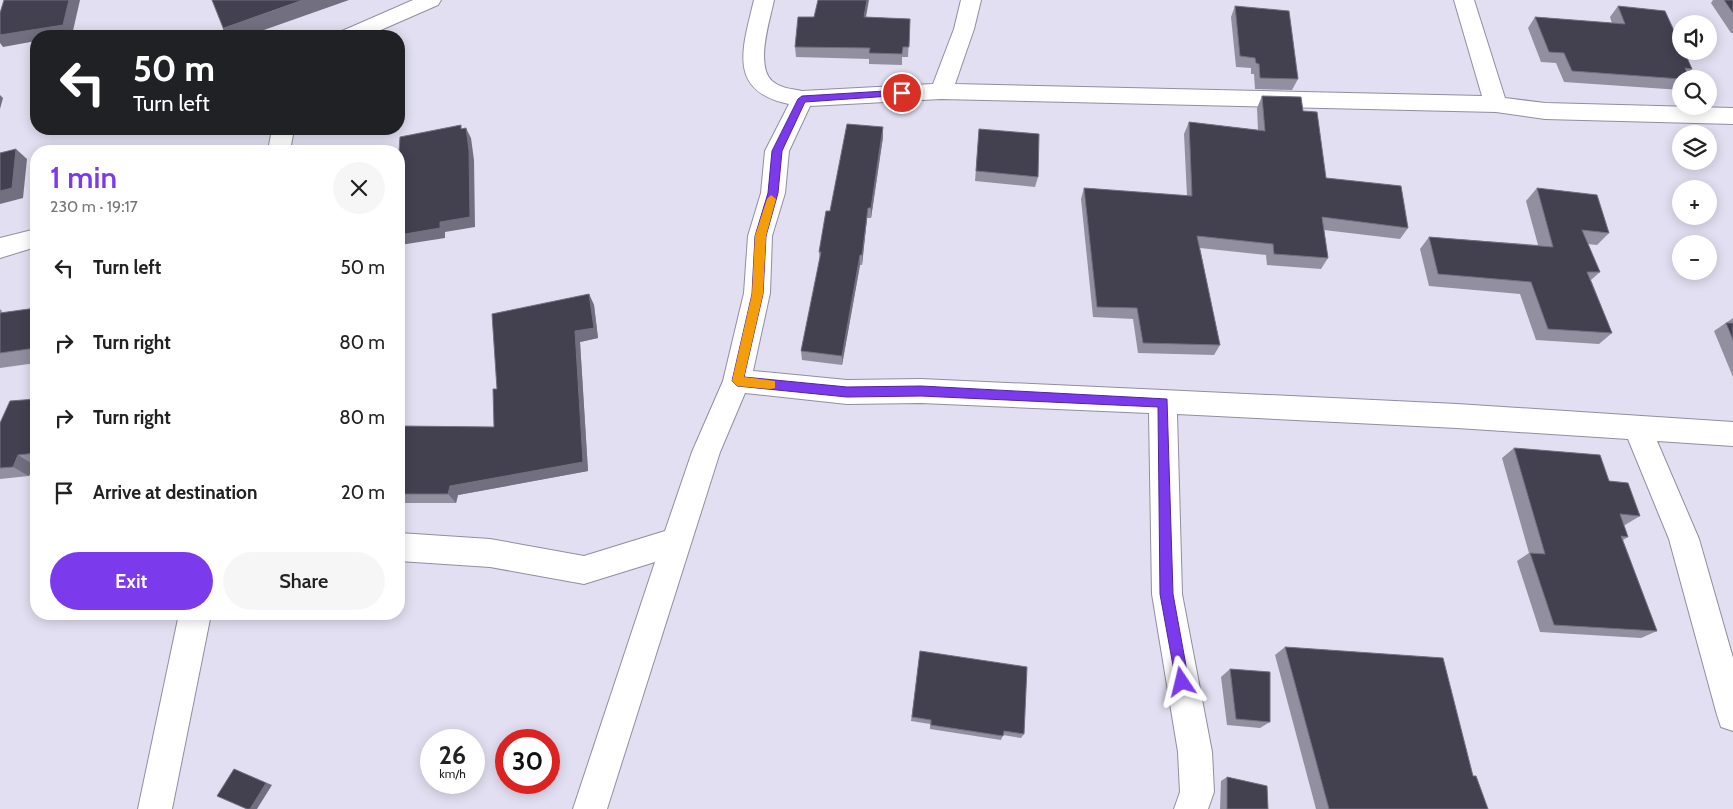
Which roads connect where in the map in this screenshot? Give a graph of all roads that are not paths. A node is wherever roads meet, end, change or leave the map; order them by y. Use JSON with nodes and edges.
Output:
{"nodes":[{"id":1,"x":431,"y":0,"type":"edge"},
{"id":2,"x":764,"y":0,"type":"edge"},
{"id":3,"x":971,"y":0,"type":"edge"},
{"id":4,"x":1464,"y":0,"type":"edge"},
{"id":5,"x":363,"y":30,"type":"edge"},
{"id":6,"x":941,"y":91,"type":"junction"},
{"id":7,"x":802,"y":99,"type":"junction"},
{"id":8,"x":1496,"y":104,"type":"junction"},
{"id":9,"x":1733,"y":116,"type":"edge"},
{"id":10,"x":30,"y":240,"type":"edge"},
{"id":11,"x":0,"y":248,"type":"edge"},
{"id":12,"x":737,"y":381,"type":"junction"},
{"id":13,"x":1163,"y":402,"type":"junction"},
{"id":14,"x":1637,"y":428,"type":"junction"},
{"id":15,"x":1733,"y":434,"type":"edge"},
{"id":16,"x":676,"y":542,"type":"junction"},
{"id":17,"x":405,"y":547,"type":"edge"},
{"id":18,"x":195,"y":620,"type":"edge"},
{"id":19,"x":1733,"y":715,"type":"edge"},
{"id":20,"x":155,"y":809,"type":"edge"},
{"id":21,"x":590,"y":809,"type":"edge"},
{"id":22,"x":1191,"y":809,"type":"edge"}],
"edges":[{"from":1,"to":5,"type":"street"},
{"from":2,"to":7,"type":"street"},
{"from":3,"to":6,"type":"street"},
{"from":4,"to":8,"type":"street"},
{"from":6,"to":7,"type":"street"},
{"from":6,"to":8,"type":"street"},
{"from":7,"to":12,"type":"street"},
{"from":8,"to":9,"type":"street"},
{"from":10,"to":11,"type":"street"},
{"from":12,"to":13,"type":"street"},
{"from":12,"to":16,"type":"street"},
{"from":13,"to":14,"type":"street"},
{"from":13,"to":22,"type":"street"},
{"from":14,"to":15,"type":"street"},
{"from":14,"to":19,"type":"street"},
{"from":16,"to":17,"type":"street"},
{"from":16,"to":21,"type":"street"},
{"from":18,"to":20,"type":"street"}]}
